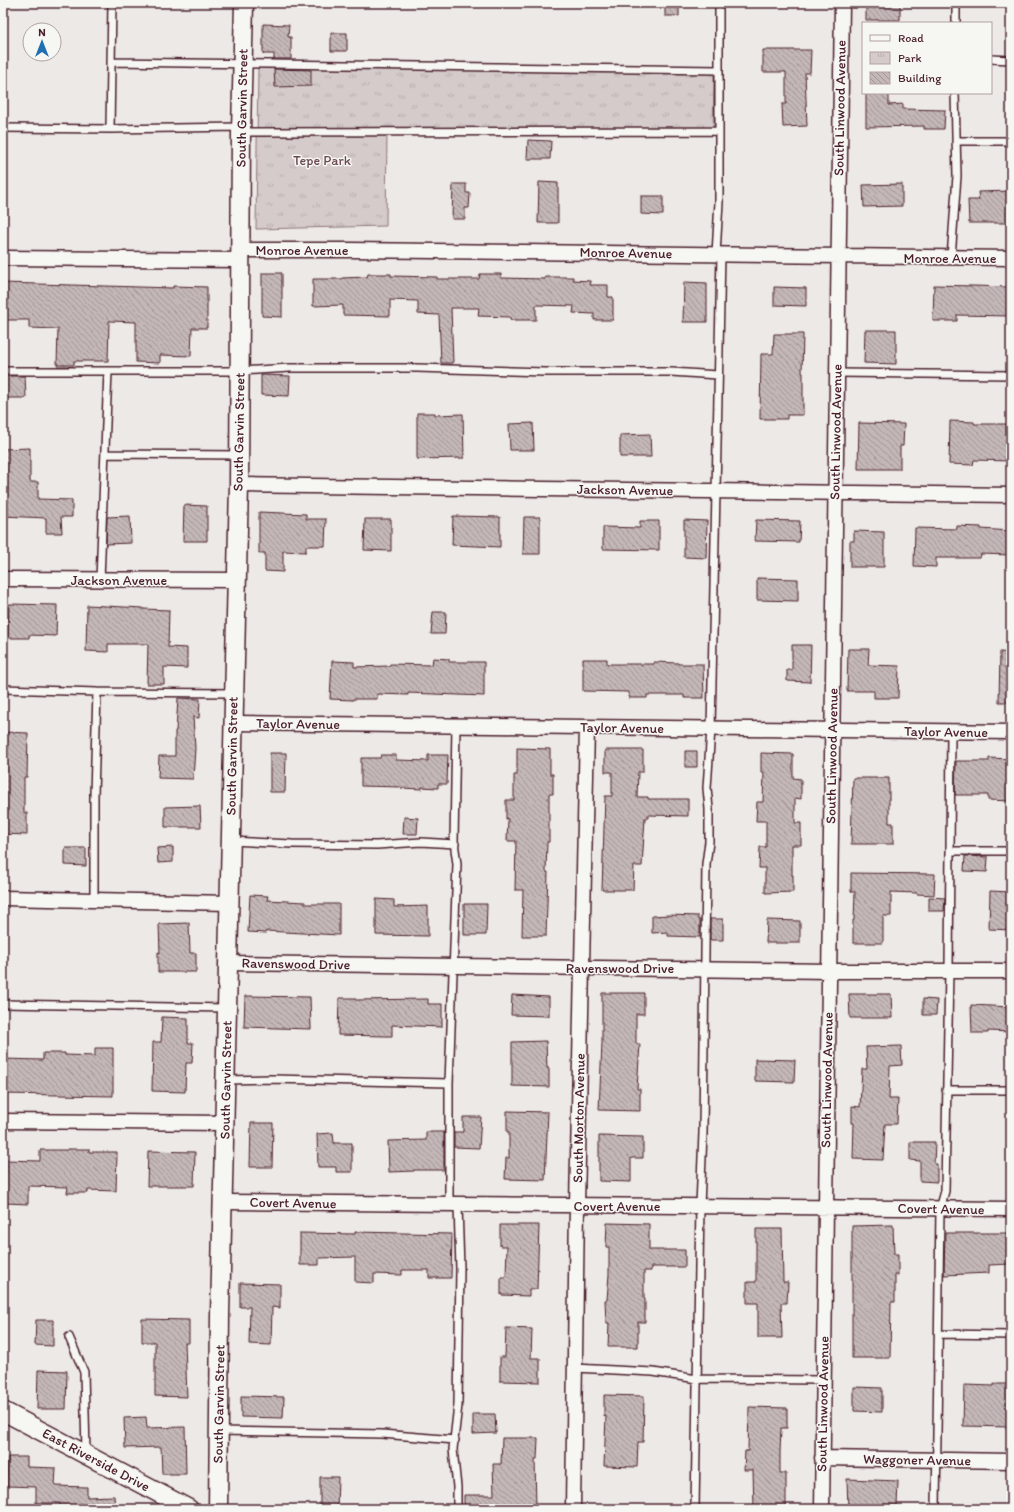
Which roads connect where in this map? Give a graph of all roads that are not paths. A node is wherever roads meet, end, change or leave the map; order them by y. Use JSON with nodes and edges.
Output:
{"nodes":[{"id":1,"x":112,"y":3,"type":"edge"},
{"id":2,"x":244,"y":3,"type":"edge"},
{"id":3,"x":719,"y":3,"type":"edge"},
{"id":4,"x":842,"y":3,"type":"edge"},
{"id":5,"x":956,"y":3,"type":"edge"},
{"id":6,"x":956,"y":22,"type":"edge"},
{"id":7,"x":992,"y":59,"type":"edge"},
{"id":8,"x":1011,"y":60,"type":"edge"},
{"id":9,"x":112,"y":62,"type":"junction"},
{"id":10,"x":243,"y":64,"type":"junction"},
{"id":11,"x":719,"y":70,"type":"junction"},
{"id":12,"x":955,"y":94,"type":"edge"},
{"id":13,"x":3,"y":128,"type":"edge"},
{"id":14,"x":110,"y":129,"type":"junction"},
{"id":15,"x":241,"y":130,"type":"junction"},
{"id":16,"x":718,"y":131,"type":"junction"},
{"id":17,"x":956,"y":141,"type":"junction"},
{"id":18,"x":1011,"y":141,"type":"edge"},
{"id":19,"x":719,"y":254,"type":"junction"},
{"id":20,"x":240,"y":255,"type":"junction"},
{"id":21,"x":838,"y":257,"type":"junction"},
{"id":22,"x":3,"y":258,"type":"edge"},
{"id":23,"x":951,"y":258,"type":"junction"},
{"id":24,"x":1011,"y":258,"type":"edge"},
{"id":25,"x":3,"y":371,"type":"edge"},
{"id":26,"x":108,"y":371,"type":"junction"},
{"id":27,"x":240,"y":371,"type":"junction"},
{"id":28,"x":837,"y":373,"type":"junction"},
{"id":29,"x":718,"y":375,"type":"junction"},
{"id":30,"x":1011,"y":375,"type":"edge"},
{"id":31,"x":105,"y":454,"type":"junction"},
{"id":32,"x":239,"y":455,"type":"junction"},
{"id":33,"x":239,"y":485,"type":"junction"},
{"id":34,"x":716,"y":491,"type":"junction"},
{"id":35,"x":835,"y":493,"type":"junction"},
{"id":36,"x":1011,"y":495,"type":"edge"},
{"id":37,"x":3,"y":579,"type":"edge"},
{"id":38,"x":100,"y":580,"type":"junction"},
{"id":39,"x":236,"y":580,"type":"junction"},
{"id":40,"x":3,"y":690,"type":"edge"},
{"id":41,"x":97,"y":692,"type":"junction"},
{"id":42,"x":234,"y":693,"type":"junction"},
{"id":43,"x":233,"y":723,"type":"junction"},
{"id":44,"x":456,"y":726,"type":"junction"},
{"id":45,"x":587,"y":728,"type":"junction"},
{"id":46,"x":711,"y":729,"type":"junction"},
{"id":47,"x":832,"y":730,"type":"junction"},
{"id":48,"x":951,"y":732,"type":"junction"},
{"id":49,"x":1011,"y":732,"type":"edge"},
{"id":50,"x":231,"y":840,"type":"junction"},
{"id":51,"x":454,"y":844,"type":"junction"},
{"id":52,"x":950,"y":851,"type":"junction"},
{"id":53,"x":1011,"y":851,"type":"edge"},
{"id":54,"x":3,"y":898,"type":"edge"},
{"id":55,"x":94,"y":900,"type":"junction"},
{"id":56,"x":229,"y":903,"type":"junction"},
{"id":57,"x":229,"y":963,"type":"junction"},
{"id":58,"x":453,"y":966,"type":"junction"},
{"id":59,"x":582,"y":968,"type":"junction"},
{"id":60,"x":704,"y":968,"type":"junction"},
{"id":61,"x":829,"y":971,"type":"junction"},
{"id":62,"x":949,"y":971,"type":"junction"},
{"id":63,"x":1011,"y":971,"type":"edge"},
{"id":64,"x":3,"y":1004,"type":"edge"},
{"id":65,"x":228,"y":1008,"type":"junction"},
{"id":66,"x":226,"y":1080,"type":"junction"},
{"id":67,"x":449,"y":1083,"type":"junction"},
{"id":68,"x":946,"y":1090,"type":"junction"},
{"id":69,"x":1011,"y":1090,"type":"edge"},
{"id":70,"x":3,"y":1121,"type":"edge"},
{"id":71,"x":225,"y":1123,"type":"junction"},
{"id":72,"x":223,"y":1202,"type":"junction"},
{"id":73,"x":453,"y":1204,"type":"junction"},
{"id":74,"x":577,"y":1205,"type":"junction"},
{"id":75,"x":700,"y":1206,"type":"junction"},
{"id":76,"x":826,"y":1208,"type":"junction"},
{"id":77,"x":940,"y":1209,"type":"junction"},
{"id":78,"x":1011,"y":1209,"type":"edge"},
{"id":79,"x":939,"y":1334,"type":"junction"},
{"id":80,"x":1011,"y":1335,"type":"edge"},
{"id":81,"x":69,"y":1337,"type":"dead end"},
{"id":82,"x":575,"y":1368,"type":"junction"},
{"id":83,"x":697,"y":1379,"type":"junction"},
{"id":84,"x":823,"y":1380,"type":"junction"},
{"id":85,"x":3,"y":1411,"type":"edge"},
{"id":86,"x":219,"y":1431,"type":"junction"},
{"id":87,"x":454,"y":1440,"type":"junction"},
{"id":88,"x":86,"y":1455,"type":"junction"},
{"id":89,"x":822,"y":1458,"type":"junction"},
{"id":90,"x":936,"y":1460,"type":"junction"},
{"id":91,"x":1011,"y":1461,"type":"edge"},
{"id":92,"x":189,"y":1509,"type":"edge"},
{"id":93,"x":218,"y":1509,"type":"edge"},
{"id":94,"x":456,"y":1509,"type":"edge"},
{"id":95,"x":573,"y":1509,"type":"edge"},
{"id":96,"x":695,"y":1509,"type":"edge"},
{"id":97,"x":822,"y":1509,"type":"edge"},
{"id":98,"x":936,"y":1509,"type":"edge"}],
"edges":[{"from":1,"to":9,"type":"lane"},
{"from":2,"to":10,"type":"street","name":"South Garvin Street"},
{"from":3,"to":11,"type":"lane"},
{"from":4,"to":21,"type":"street","name":"South Linwood Avenue"},
{"from":5,"to":6,"type":"lane"},
{"from":7,"to":8,"type":"lane"},
{"from":9,"to":10,"type":"lane"},
{"from":9,"to":14,"type":"lane"},
{"from":10,"to":11,"type":"lane"},
{"from":10,"to":15,"type":"street","name":"South Garvin Street"},
{"from":11,"to":16,"type":"lane"},
{"from":12,"to":17,"type":"lane"},
{"from":13,"to":14,"type":"lane"},
{"from":14,"to":15,"type":"lane"},
{"from":15,"to":16,"type":"lane"},
{"from":15,"to":20,"type":"street","name":"South Garvin Street"},
{"from":16,"to":19,"type":"lane"},
{"from":17,"to":18,"type":"lane"},
{"from":17,"to":23,"type":"lane"},
{"from":19,"to":20,"type":"street","name":"Monroe Avenue"},
{"from":19,"to":21,"type":"street","name":"Monroe Avenue"},
{"from":19,"to":29,"type":"lane"},
{"from":20,"to":22,"type":"street","name":"Monroe Avenue"},
{"from":20,"to":27,"type":"street","name":"South Garvin Street"},
{"from":21,"to":23,"type":"street","name":"Monroe Avenue"},
{"from":21,"to":28,"type":"street","name":"South Linwood Avenue"},
{"from":23,"to":24,"type":"street","name":"Monroe Avenue"},
{"from":25,"to":26,"type":"lane"},
{"from":26,"to":27,"type":"lane"},
{"from":26,"to":31,"type":"lane"},
{"from":27,"to":29,"type":"lane"},
{"from":27,"to":32,"type":"street","name":"South Garvin Street"},
{"from":28,"to":30,"type":"lane"},
{"from":28,"to":35,"type":"street","name":"South Linwood Avenue"},
{"from":29,"to":34,"type":"lane"},
{"from":31,"to":32,"type":"lane"},
{"from":31,"to":38,"type":"lane"},
{"from":32,"to":33,"type":"street","name":"South Garvin Street"},
{"from":33,"to":34,"type":"street","name":"Jackson Avenue"},
{"from":33,"to":39,"type":"street","name":"South Garvin Street"},
{"from":34,"to":35,"type":"street","name":"Jackson Avenue"},
{"from":34,"to":46,"type":"lane"},
{"from":35,"to":36,"type":"street","name":"Jackson Avenue"},
{"from":35,"to":47,"type":"street","name":"South Linwood Avenue"},
{"from":37,"to":38,"type":"street","name":"Jackson Avenue"},
{"from":38,"to":39,"type":"street","name":"Jackson Avenue"},
{"from":39,"to":42,"type":"street","name":"South Garvin Street"},
{"from":40,"to":41,"type":"lane"},
{"from":41,"to":42,"type":"lane"},
{"from":41,"to":55,"type":"lane"},
{"from":42,"to":43,"type":"street","name":"South Garvin Street"},
{"from":43,"to":44,"type":"street","name":"Taylor Avenue"},
{"from":43,"to":50,"type":"street","name":"South Garvin Street"},
{"from":44,"to":45,"type":"street","name":"Taylor Avenue"},
{"from":44,"to":51,"type":"lane"},
{"from":45,"to":46,"type":"street","name":"Taylor Avenue"},
{"from":45,"to":59,"type":"street","name":"South Morton Avenue"},
{"from":46,"to":47,"type":"street","name":"Taylor Avenue"},
{"from":46,"to":60,"type":"lane"},
{"from":47,"to":48,"type":"street","name":"Taylor Avenue"},
{"from":47,"to":61,"type":"street","name":"South Linwood Avenue"},
{"from":48,"to":49,"type":"street","name":"Taylor Avenue"},
{"from":48,"to":52,"type":"lane"},
{"from":50,"to":51,"type":"lane"},
{"from":50,"to":56,"type":"street","name":"South Garvin Street"},
{"from":51,"to":58,"type":"lane"},
{"from":52,"to":53,"type":"lane"},
{"from":52,"to":62,"type":"lane"},
{"from":54,"to":55,"type":"street"},
{"from":55,"to":56,"type":"street"},
{"from":56,"to":57,"type":"street","name":"South Garvin Street"},
{"from":57,"to":58,"type":"street","name":"Ravenswood Drive"},
{"from":57,"to":65,"type":"street","name":"South Garvin Street"},
{"from":58,"to":59,"type":"street","name":"Ravenswood Drive"},
{"from":58,"to":67,"type":"lane"},
{"from":59,"to":60,"type":"street","name":"Ravenswood Drive"},
{"from":59,"to":74,"type":"street","name":"South Morton Avenue"},
{"from":60,"to":61,"type":"street","name":"Ravenswood Drive"},
{"from":60,"to":75,"type":"lane"},
{"from":61,"to":62,"type":"street","name":"Ravenswood Drive"},
{"from":61,"to":76,"type":"street","name":"South Linwood Avenue"},
{"from":62,"to":63,"type":"street","name":"Ravenswood Drive"},
{"from":62,"to":68,"type":"lane"},
{"from":64,"to":65,"type":"lane"},
{"from":65,"to":66,"type":"street","name":"South Garvin Street"},
{"from":66,"to":67,"type":"lane"},
{"from":66,"to":71,"type":"street","name":"South Garvin Street"},
{"from":67,"to":73,"type":"lane"},
{"from":68,"to":69,"type":"lane"},
{"from":68,"to":77,"type":"lane"},
{"from":70,"to":71,"type":"street"},
{"from":71,"to":72,"type":"street","name":"South Garvin Street"},
{"from":72,"to":73,"type":"street","name":"Covert Avenue"},
{"from":72,"to":86,"type":"street","name":"South Garvin Street"},
{"from":73,"to":74,"type":"street","name":"Covert Avenue"},
{"from":73,"to":87,"type":"lane"},
{"from":74,"to":75,"type":"street","name":"Covert Avenue"},
{"from":74,"to":82,"type":"street","name":"South Morton Avenue"},
{"from":75,"to":76,"type":"street","name":"Covert Avenue"},
{"from":75,"to":83,"type":"lane"},
{"from":76,"to":77,"type":"street","name":"Covert Avenue"},
{"from":76,"to":84,"type":"street","name":"South Linwood Avenue"},
{"from":77,"to":78,"type":"street","name":"Covert Avenue"},
{"from":77,"to":79,"type":"lane"},
{"from":79,"to":80,"type":"lane"},
{"from":79,"to":90,"type":"lane"},
{"from":81,"to":88,"type":"lane"},
{"from":82,"to":83,"type":"lane"},
{"from":82,"to":95,"type":"street","name":"South Morton Avenue"},
{"from":83,"to":84,"type":"lane"},
{"from":83,"to":96,"type":"lane"},
{"from":84,"to":89,"type":"street","name":"South Linwood Avenue"},
{"from":85,"to":88,"type":"street","name":"East Riverside Drive"},
{"from":86,"to":87,"type":"lane"},
{"from":86,"to":93,"type":"street","name":"South Garvin Street"},
{"from":87,"to":94,"type":"lane"},
{"from":88,"to":92,"type":"street","name":"East Riverside Drive"},
{"from":89,"to":90,"type":"street","name":"Waggoner Avenue"},
{"from":89,"to":97,"type":"street","name":"South Linwood Avenue"},
{"from":90,"to":91,"type":"street","name":"Waggoner Avenue"},
{"from":90,"to":98,"type":"lane"}]}
